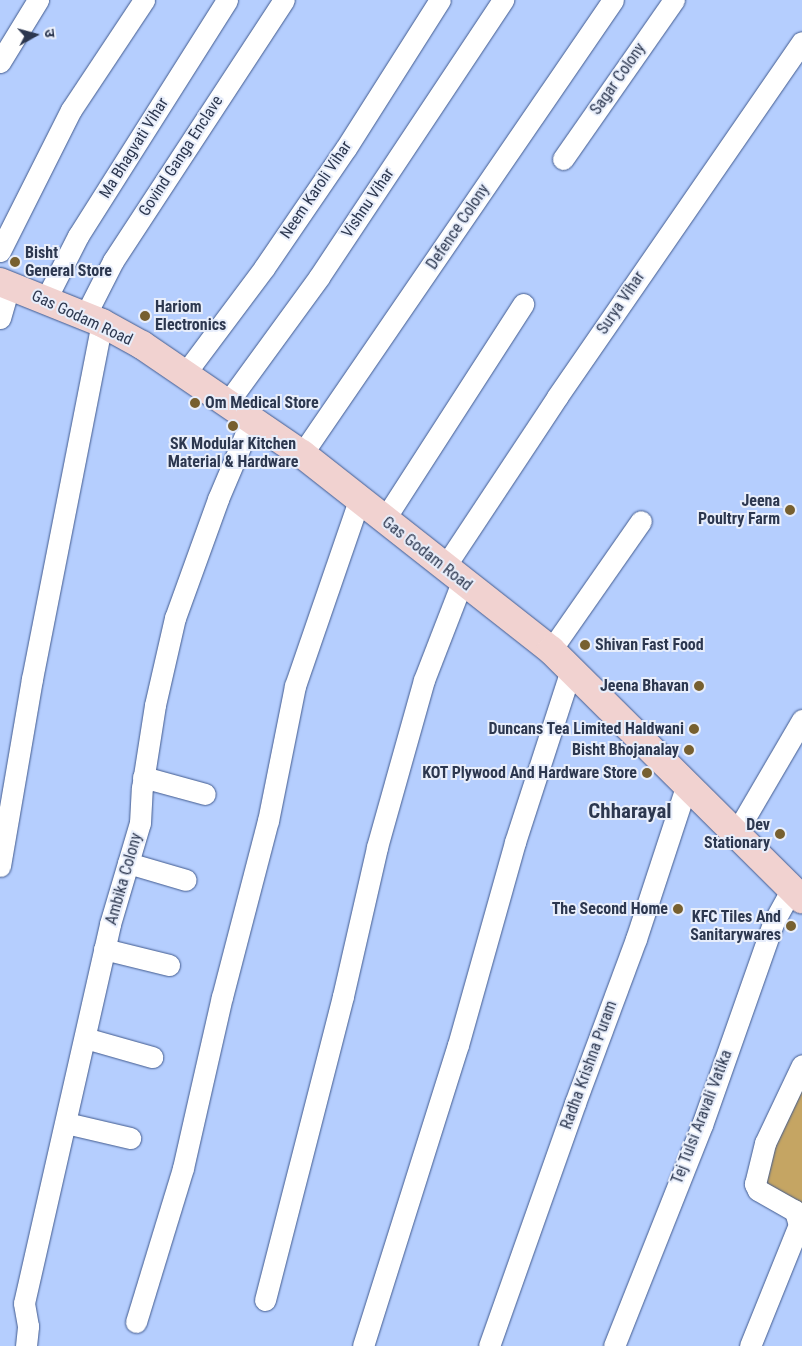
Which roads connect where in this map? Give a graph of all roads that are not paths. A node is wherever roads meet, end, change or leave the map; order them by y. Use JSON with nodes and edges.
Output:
{"nodes":[{"id":1,"x":38,"y":0,"type":"edge"},
{"id":2,"x":144,"y":0,"type":"edge"},
{"id":3,"x":227,"y":0,"type":"edge"},
{"id":4,"x":284,"y":0,"type":"edge"},
{"id":5,"x":440,"y":0,"type":"edge"},
{"id":6,"x":503,"y":0,"type":"edge"},
{"id":7,"x":613,"y":0,"type":"edge"},
{"id":8,"x":674,"y":0,"type":"edge"},
{"id":9,"x":802,"y":42,"type":"edge"},
{"id":10,"x":0,"y":62,"type":"edge"},
{"id":11,"x":563,"y":159,"type":"dead end"},
{"id":12,"x":0,"y":251,"type":"edge"},
{"id":13,"x":5,"y":284,"type":"edge"},
{"id":14,"x":46,"y":299,"type":"junction"},
{"id":15,"x":523,"y":304,"type":"dead end"},
{"id":16,"x":0,"y":318,"type":"edge"},
{"id":17,"x":94,"y":320,"type":"junction"},
{"id":18,"x":184,"y":375,"type":"junction"},
{"id":19,"x":228,"y":402,"type":"junction"},
{"id":20,"x":252,"y":419,"type":"junction"},
{"id":21,"x":302,"y":454,"type":"junction"},
{"id":22,"x":359,"y":500,"type":"junction"},
{"id":23,"x":384,"y":520,"type":"junction"},
{"id":24,"x":641,"y":521,"type":"dead end"},
{"id":25,"x":453,"y":575,"type":"junction"},
{"id":26,"x":551,"y":650,"type":"junction"},
{"id":27,"x":571,"y":670,"type":"junction"},
{"id":28,"x":802,"y":720,"type":"edge"},
{"id":29,"x":143,"y":777,"type":"junction"},
{"id":30,"x":687,"y":784,"type":"junction"},
{"id":31,"x":205,"y":794,"type":"dead end"},
{"id":32,"x":736,"y":833,"type":"junction"},
{"id":33,"x":128,"y":863,"type":"junction"},
{"id":34,"x":0,"y":866,"type":"edge"},
{"id":35,"x":186,"y":880,"type":"dead end"},
{"id":36,"x":797,"y":894,"type":"edge"},
{"id":37,"x":104,"y":949,"type":"junction"},
{"id":38,"x":169,"y":965,"type":"dead end"},
{"id":39,"x":85,"y":1038,"type":"junction"},
{"id":40,"x":152,"y":1057,"type":"dead end"},
{"id":41,"x":802,"y":1065,"type":"edge"},
{"id":42,"x":66,"y":1123,"type":"junction"},
{"id":43,"x":130,"y":1138,"type":"dead end"},
{"id":44,"x":265,"y":1300,"type":"dead end"},
{"id":45,"x":136,"y":1322,"type":"dead end"},
{"id":46,"x":26,"y":1346,"type":"edge"},
{"id":47,"x":363,"y":1346,"type":"edge"},
{"id":48,"x":490,"y":1346,"type":"edge"},
{"id":49,"x":614,"y":1346,"type":"edge"},
{"id":50,"x":750,"y":1346,"type":"edge"}],
"edges":[{"from":1,"to":10,"type":"street"},
{"from":2,"to":12,"type":"street"},
{"from":3,"to":14,"type":"street","name":"Ma Bhagvati Vihar"},
{"from":4,"to":17,"type":"street","name":"Govind Ganga Enclave"},
{"from":5,"to":18,"type":"street","name":"Neem Karoli Vihar"},
{"from":6,"to":19,"type":"street","name":"Vishnu Vihar"},
{"from":7,"to":21,"type":"street","name":"Defence Colony"},
{"from":8,"to":11,"type":"street","name":"Sagar Colony"},
{"from":9,"to":25,"type":"street","name":"Surya Vihar"},
{"from":13,"to":14,"type":"main road","name":"Gas Godam Road"},
{"from":13,"to":16,"type":"street"},
{"from":14,"to":17,"type":"main road","name":"Gas Godam Road"},
{"from":15,"to":23,"type":"street"},
{"from":17,"to":18,"type":"main road","name":"Gas Godam Road"},
{"from":17,"to":34,"type":"street","name":"Govind Ganga Enclave"},
{"from":18,"to":19,"type":"main road","name":"Gas Godam Road"},
{"from":19,"to":20,"type":"main road","name":"Gas Godam Road"},
{"from":20,"to":21,"type":"main road","name":"Gas Godam Road"},
{"from":20,"to":29,"type":"street","name":"Ambika Colony"},
{"from":21,"to":22,"type":"main road","name":"Gas Godam Road"},
{"from":22,"to":23,"type":"main road","name":"Gas Godam Road"},
{"from":22,"to":45,"type":"street"},
{"from":23,"to":25,"type":"main road","name":"Gas Godam Road"},
{"from":24,"to":26,"type":"street"},
{"from":25,"to":26,"type":"main road","name":"Gas Godam Road"},
{"from":25,"to":44,"type":"street","name":"Surya Vihar"},
{"from":26,"to":27,"type":"main road","name":"Gas Godam Road"},
{"from":27,"to":30,"type":"main road","name":"Gas Godam Road"},
{"from":27,"to":47,"type":"street"},
{"from":28,"to":32,"type":"street"},
{"from":29,"to":31,"type":"street"},
{"from":29,"to":33,"type":"street","name":"Ambika Colony"},
{"from":30,"to":32,"type":"main road","name":"Gas Godam Road"},
{"from":30,"to":48,"type":"street","name":"Radha Krishna Puram"},
{"from":32,"to":36,"type":"main road","name":"Gas Godam Road"},
{"from":33,"to":35,"type":"street"},
{"from":33,"to":37,"type":"street","name":"Ambika Colony"},
{"from":36,"to":49,"type":"street","name":"Tej Tulsi Aravali Vatika"},
{"from":37,"to":38,"type":"street"},
{"from":37,"to":39,"type":"street","name":"Ambika Colony"},
{"from":39,"to":40,"type":"street"},
{"from":39,"to":42,"type":"street","name":"Ambika Colony"},
{"from":41,"to":50,"type":"street"},
{"from":42,"to":43,"type":"street"},
{"from":42,"to":46,"type":"street","name":"Ambika Colony"}]}
